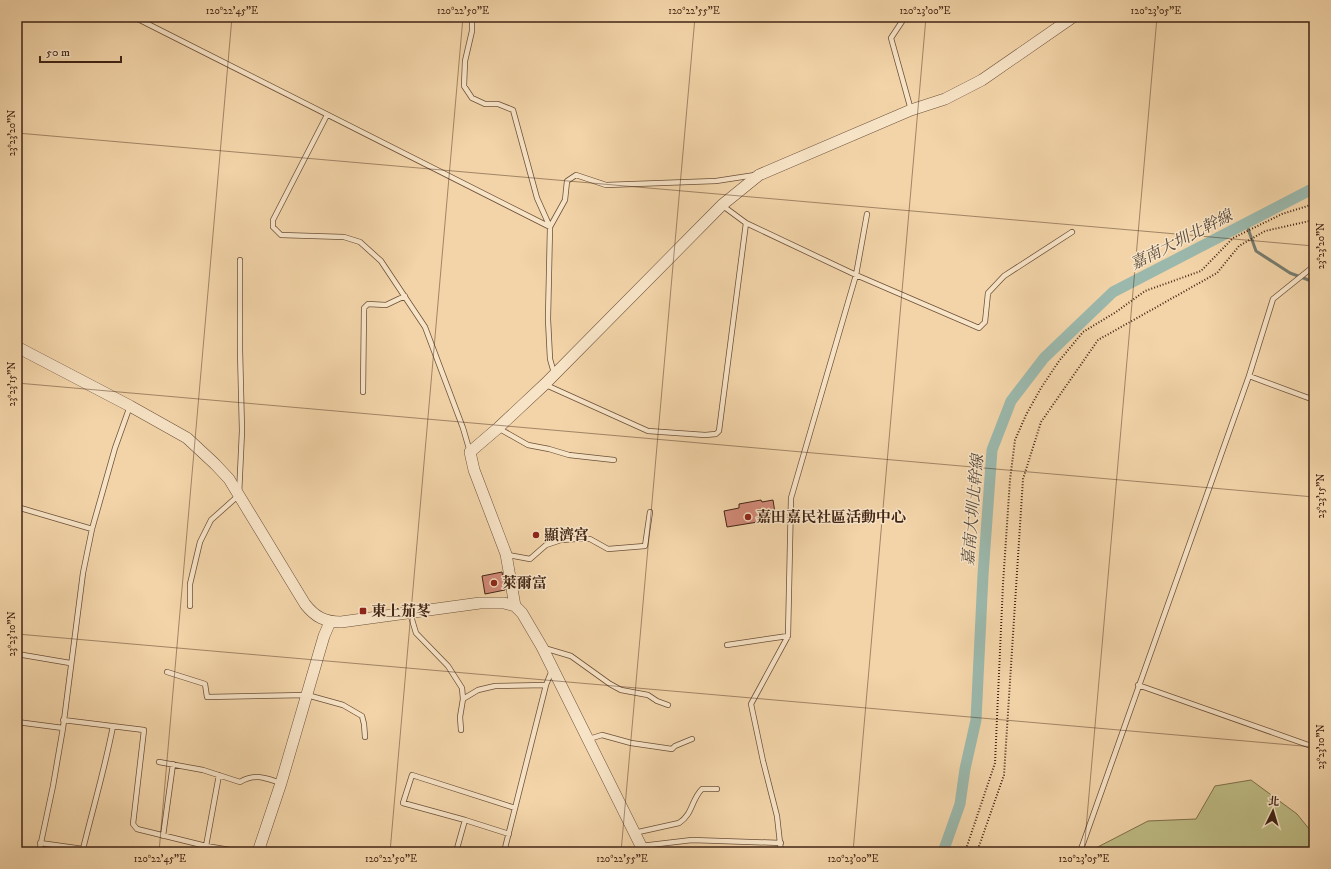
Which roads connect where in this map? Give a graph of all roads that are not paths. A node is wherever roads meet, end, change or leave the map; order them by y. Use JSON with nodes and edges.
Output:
{"nodes":[{"id":1,"x":134,"y":17,"type":"edge"},
{"id":2,"x":472,"y":17,"type":"edge"},
{"id":3,"x":904,"y":17,"type":"edge"},
{"id":4,"x":1073,"y":17,"type":"edge"},
{"id":5,"x":911,"y":110,"type":"junction"},
{"id":6,"x":326,"y":115,"type":"junction"},
{"id":7,"x":759,"y":175,"type":"junction"},
{"id":8,"x":722,"y":205,"type":"junction"},
{"id":9,"x":867,"y":214,"type":"dead end"},
{"id":10,"x":746,"y":223,"type":"junction"},
{"id":11,"x":550,"y":227,"type":"junction"},
{"id":12,"x":1072,"y":232,"type":"dead end"},
{"id":13,"x":240,"y":260,"type":"dead end"},
{"id":14,"x":1314,"y":266,"type":"edge"},
{"id":15,"x":856,"y":275,"type":"junction"},
{"id":16,"x":405,"y":296,"type":"junction"},
{"id":17,"x":17,"y":347,"type":"edge"},
{"id":18,"x":554,"y":375,"type":"junction"},
{"id":19,"x":1249,"y":376,"type":"junction"},
{"id":20,"x":545,"y":384,"type":"junction"},
{"id":21,"x":363,"y":392,"type":"dead end"},
{"id":22,"x":1314,"y":400,"type":"edge"},
{"id":23,"x":130,"y":406,"type":"junction"},
{"id":24,"x":498,"y":428,"type":"junction"},
{"id":25,"x":470,"y":452,"type":"junction"},
{"id":26,"x":614,"y":460,"type":"dead end"},
{"id":27,"x":240,"y":495,"type":"junction"},
{"id":28,"x":17,"y":507,"type":"edge"},
{"id":29,"x":650,"y":512,"type":"dead end"},
{"id":30,"x":92,"y":529,"type":"junction"},
{"id":31,"x":506,"y":554,"type":"junction"},
{"id":32,"x":190,"y":606,"type":"dead end"},
{"id":33,"x":515,"y":606,"type":"junction"},
{"id":34,"x":410,"y":613,"type":"junction"},
{"id":35,"x":330,"y":622,"type":"junction"},
{"id":36,"x":788,"y":636,"type":"junction"},
{"id":37,"x":727,"y":645,"type":"dead end"},
{"id":38,"x":542,"y":647,"type":"junction"},
{"id":39,"x":17,"y":654,"type":"edge"},
{"id":40,"x":70,"y":662,"type":"junction"},
{"id":41,"x":553,"y":669,"type":"junction"},
{"id":42,"x":167,"y":672,"type":"dead end"},
{"id":43,"x":546,"y":684,"type":"junction"},
{"id":44,"x":1138,"y":685,"type":"junction"},
{"id":45,"x":307,"y":695,"type":"junction"},
{"id":46,"x":463,"y":699,"type":"junction"},
{"id":47,"x":668,"y":705,"type":"dead end"},
{"id":48,"x":63,"y":720,"type":"junction"},
{"id":49,"x":17,"y":722,"type":"edge"},
{"id":50,"x":113,"y":726,"type":"junction"},
{"id":51,"x":62,"y":728,"type":"junction"},
{"id":52,"x":461,"y":730,"type":"dead end"},
{"id":53,"x":365,"y":737,"type":"dead end"},
{"id":54,"x":587,"y":739,"type":"junction"},
{"id":55,"x":692,"y":739,"type":"dead end"},
{"id":56,"x":1314,"y":747,"type":"edge"},
{"id":57,"x":159,"y":762,"type":"dead end"},
{"id":58,"x":173,"y":764,"type":"junction"},
{"id":59,"x":219,"y":775,"type":"junction"},
{"id":60,"x":281,"y":782,"type":"junction"},
{"id":61,"x":717,"y":789,"type":"dead end"},
{"id":62,"x":515,"y":808,"type":"junction"},
{"id":63,"x":465,"y":820,"type":"junction"},
{"id":64,"x":634,"y":833,"type":"junction"},
{"id":65,"x":509,"y":834,"type":"junction"},
{"id":66,"x":163,"y":836,"type":"junction"},
{"id":67,"x":780,"y":843,"type":"junction"},
{"id":68,"x":40,"y":844,"type":"junction"},
{"id":69,"x":206,"y":846,"type":"junction"},
{"id":70,"x":643,"y":849,"type":"edge"},
{"id":71,"x":39,"y":852,"type":"edge"},
{"id":72,"x":242,"y":852,"type":"edge"},
{"id":73,"x":258,"y":852,"type":"edge"},
{"id":74,"x":456,"y":852,"type":"edge"},
{"id":75,"x":504,"y":852,"type":"edge"},
{"id":76,"x":781,"y":852,"type":"edge"},
{"id":77,"x":1080,"y":852,"type":"edge"}],
"edges":[{"from":1,"to":6,"type":"lane"},
{"from":2,"to":11,"type":"lane"},
{"from":3,"to":5,"type":"lane"},
{"from":4,"to":5,"type":"street"},
{"from":5,"to":7,"type":"street"},
{"from":6,"to":11,"type":"lane"},
{"from":6,"to":16,"type":"lane"},
{"from":7,"to":8,"type":"street"},
{"from":7,"to":11,"type":"lane"},
{"from":8,"to":10,"type":"lane"},
{"from":8,"to":18,"type":"street"},
{"from":9,"to":15,"type":"lane"},
{"from":10,"to":15,"type":"lane"},
{"from":10,"to":20,"type":"lane"},
{"from":11,"to":18,"type":"lane"},
{"from":12,"to":15,"type":"lane"},
{"from":13,"to":27,"type":"lane"},
{"from":14,"to":19,"type":"lane"},
{"from":15,"to":36,"type":"lane"},
{"from":16,"to":21,"type":"lane"},
{"from":16,"to":25,"type":"lane"},
{"from":17,"to":23,"type":"street"},
{"from":18,"to":20,"type":"street"},
{"from":19,"to":22,"type":"lane"},
{"from":19,"to":44,"type":"lane"},
{"from":20,"to":24,"type":"street"},
{"from":23,"to":27,"type":"street"},
{"from":23,"to":30,"type":"lane"},
{"from":24,"to":25,"type":"street"},
{"from":24,"to":26,"type":"lane"},
{"from":25,"to":31,"type":"street"},
{"from":27,"to":32,"type":"lane"},
{"from":27,"to":35,"type":"street"},
{"from":28,"to":30,"type":"lane"},
{"from":29,"to":31,"type":"lane"},
{"from":30,"to":40,"type":"lane"},
{"from":31,"to":33,"type":"street"},
{"from":33,"to":34,"type":"street"},
{"from":33,"to":38,"type":"street"},
{"from":34,"to":35,"type":"street"},
{"from":34,"to":46,"type":"lane"},
{"from":35,"to":45,"type":"street"},
{"from":36,"to":37,"type":"lane"},
{"from":36,"to":67,"type":"lane"},
{"from":38,"to":41,"type":"street"},
{"from":38,"to":47,"type":"lane"},
{"from":39,"to":40,"type":"lane"},
{"from":40,"to":48,"type":"lane"},
{"from":41,"to":43,"type":"lane"},
{"from":41,"to":54,"type":"street"},
{"from":42,"to":45,"type":"lane"},
{"from":43,"to":46,"type":"lane"},
{"from":43,"to":62,"type":"lane"},
{"from":44,"to":56,"type":"lane"},
{"from":44,"to":77,"type":"lane"},
{"from":45,"to":53,"type":"lane"},
{"from":45,"to":60,"type":"street"},
{"from":46,"to":52,"type":"lane"},
{"from":48,"to":50,"type":"lane"},
{"from":48,"to":51,"type":"lane"},
{"from":49,"to":51,"type":"lane"},
{"from":50,"to":66,"type":"lane"},
{"from":50,"to":68,"type":"lane"},
{"from":51,"to":68,"type":"lane"},
{"from":54,"to":55,"type":"lane"},
{"from":54,"to":64,"type":"street"},
{"from":57,"to":58,"type":"lane"},
{"from":58,"to":59,"type":"lane"},
{"from":58,"to":66,"type":"lane"},
{"from":59,"to":60,"type":"lane"},
{"from":59,"to":69,"type":"lane"},
{"from":60,"to":73,"type":"street"},
{"from":61,"to":64,"type":"lane"},
{"from":62,"to":63,"type":"lane"},
{"from":62,"to":65,"type":"lane"},
{"from":63,"to":65,"type":"lane"},
{"from":63,"to":74,"type":"lane"},
{"from":64,"to":70,"type":"street"},
{"from":65,"to":75,"type":"lane"},
{"from":66,"to":69,"type":"lane"},
{"from":67,"to":70,"type":"lane"},
{"from":67,"to":76,"type":"lane"},
{"from":68,"to":71,"type":"lane"},
{"from":69,"to":72,"type":"lane"}]}
